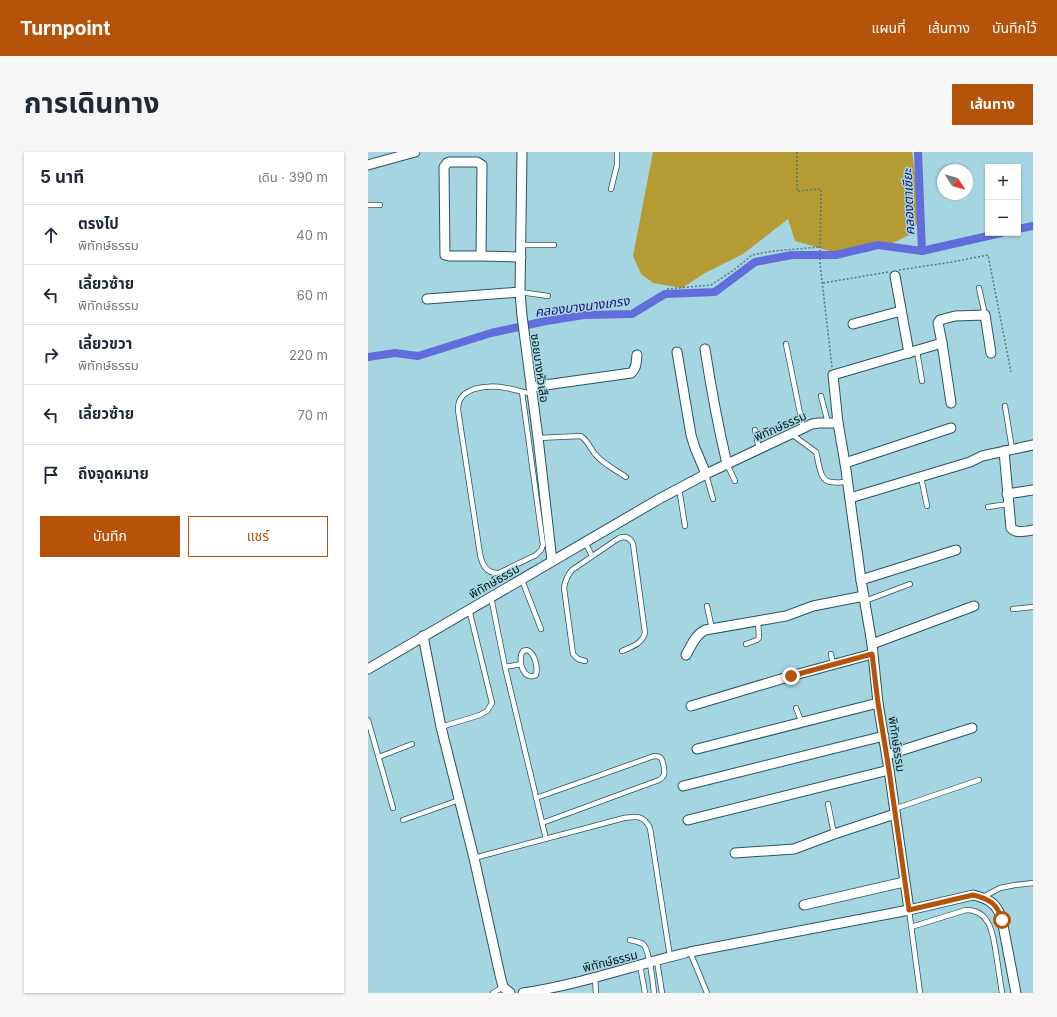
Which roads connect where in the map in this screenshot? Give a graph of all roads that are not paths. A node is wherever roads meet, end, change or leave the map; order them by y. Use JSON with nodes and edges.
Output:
{"nodes":[{"id":1,"x":415,"y":152,"type":"edge"},
{"id":2,"x":522,"y":152,"type":"edge"},
{"id":3,"x":617,"y":152,"type":"edge"},
{"id":4,"x":368,"y":165,"type":"edge"},
{"id":5,"x":611,"y":190,"type":"dead end"},
{"id":6,"x":368,"y":205,"type":"edge"},
{"id":7,"x":380,"y":205,"type":"dead end"},
{"id":8,"x":521,"y":245,"type":"junction"},
{"id":9,"x":554,"y":245,"type":"dead end"},
{"id":10,"x":481,"y":256,"type":"junction"},
{"id":11,"x":521,"y":257,"type":"junction"},
{"id":12,"x":894,"y":273,"type":"road end"},
{"id":13,"x":979,"y":288,"type":"dead end"},
{"id":14,"x":520,"y":292,"type":"junction"},
{"id":15,"x":548,"y":296,"type":"dead end"},
{"id":16,"x":427,"y":299,"type":"dead end"},
{"id":17,"x":901,"y":312,"type":"junction"},
{"id":18,"x":985,"y":315,"type":"junction"},
{"id":19,"x":853,"y":324,"type":"dead end"},
{"id":20,"x":942,"y":343,"type":"junction"},
{"id":21,"x":786,"y":344,"type":"dead end"},
{"id":22,"x":705,"y":349,"type":"dead end"},
{"id":23,"x":677,"y":352,"type":"dead end"},
{"id":24,"x":913,"y":352,"type":"junction"},
{"id":25,"x":991,"y":353,"type":"dead end"},
{"id":26,"x":637,"y":355,"type":"dead end"},
{"id":27,"x":922,"y":381,"type":"dead end"},
{"id":28,"x":531,"y":390,"type":"junction"},
{"id":29,"x":522,"y":392,"type":"junction"},
{"id":30,"x":821,"y":396,"type":"dead end"},
{"id":31,"x":951,"y":403,"type":"dead end"},
{"id":32,"x":1005,"y":406,"type":"dead end"},
{"id":33,"x":838,"y":422,"type":"junction"},
{"id":34,"x":828,"y":423,"type":"junction"},
{"id":35,"x":802,"y":428,"type":"junction"},
{"id":36,"x":952,"y":428,"type":"dead end"},
{"id":37,"x":755,"y":430,"type":"dead end"},
{"id":38,"x":790,"y":433,"type":"junction"},
{"id":39,"x":538,"y":438,"type":"junction"},
{"id":40,"x":1033,"y":445,"type":"edge"},
{"id":41,"x":759,"y":449,"type":"junction"},
{"id":42,"x":1008,"y":450,"type":"junction"},
{"id":43,"x":845,"y":463,"type":"junction"},
{"id":44,"x":727,"y":464,"type":"junction"},
{"id":45,"x":706,"y":474,"type":"junction"},
{"id":46,"x":626,"y":477,"type":"dead end"},
{"id":47,"x":921,"y":477,"type":"junction"},
{"id":48,"x":735,"y":481,"type":"dead end"},
{"id":49,"x":848,"y":482,"type":"junction"},
{"id":50,"x":679,"y":488,"type":"junction"},
{"id":51,"x":1033,"y":490,"type":"edge"},
{"id":52,"x":1007,"y":494,"type":"junction"},
{"id":53,"x":850,"y":498,"type":"junction"},
{"id":54,"x":713,"y":499,"type":"dead end"},
{"id":55,"x":1008,"y":504,"type":"junction"},
{"id":56,"x":926,"y":506,"type":"dead end"},
{"id":57,"x":988,"y":508,"type":"dead end"},
{"id":58,"x":685,"y":526,"type":"dead end"},
{"id":59,"x":1033,"y":530,"type":"edge"},
{"id":60,"x":585,"y":542,"type":"junction"},
{"id":61,"x":956,"y":550,"type":"dead end"},
{"id":62,"x":592,"y":556,"type":"junction"},
{"id":63,"x":552,"y":561,"type":"junction"},
{"id":64,"x":522,"y":580,"type":"junction"},
{"id":65,"x":862,"y":580,"type":"junction"},
{"id":66,"x":910,"y":584,"type":"dead end"},
{"id":67,"x":491,"y":597,"type":"junction"},
{"id":68,"x":864,"y":598,"type":"junction"},
{"id":69,"x":707,"y":606,"type":"dead end"},
{"id":70,"x":974,"y":606,"type":"dead end"},
{"id":71,"x":1033,"y":607,"type":"edge"},
{"id":72,"x":470,"y":609,"type":"junction"},
{"id":73,"x":1013,"y":609,"type":"dead end"},
{"id":74,"x":758,"y":621,"type":"junction"},
{"id":75,"x":541,"y":629,"type":"dead end"},
{"id":76,"x":712,"y":629,"type":"junction"},
{"id":77,"x":423,"y":636,"type":"junction"},
{"id":78,"x":746,"y":644,"type":"dead end"},
{"id":79,"x":872,"y":649,"type":"junction"},
{"id":80,"x":622,"y":651,"type":"dead end"},
{"id":81,"x":831,"y":654,"type":"dead end"},
{"id":82,"x":686,"y":655,"type":"dead end"},
{"id":83,"x":585,"y":661,"type":"dead end"},
{"id":84,"x":521,"y":664,"type":"junction"},
{"id":85,"x":833,"y":665,"type":"junction"},
{"id":86,"x":506,"y":667,"type":"junction"},
{"id":87,"x":368,"y":669,"type":"edge"},
{"id":88,"x":878,"y":703,"type":"junction"},
{"id":89,"x":691,"y":706,"type":"dead end"},
{"id":90,"x":796,"y":708,"type":"dead end"},
{"id":91,"x":368,"y":720,"type":"edge"},
{"id":92,"x":802,"y":723,"type":"junction"},
{"id":93,"x":441,"y":727,"type":"junction"},
{"id":94,"x":972,"y":728,"type":"dead end"},
{"id":95,"x":884,"y":736,"type":"junction"},
{"id":96,"x":412,"y":744,"type":"dead end"},
{"id":97,"x":697,"y":749,"type":"dead end"},
{"id":98,"x":887,"y":755,"type":"junction"},
{"id":99,"x":379,"y":757,"type":"junction"},
{"id":100,"x":889,"y":770,"type":"junction"},
{"id":101,"x":979,"y":780,"type":"dead end"},
{"id":102,"x":683,"y":786,"type":"dead end"},
{"id":103,"x":536,"y":798,"type":"junction"},
{"id":104,"x":459,"y":800,"type":"junction"},
{"id":105,"x":828,"y":804,"type":"dead end"},
{"id":106,"x":392,"y":808,"type":"dead end"},
{"id":107,"x":895,"y":811,"type":"junction"},
{"id":108,"x":403,"y":820,"type":"dead end"},
{"id":109,"x":688,"y":820,"type":"dead end"},
{"id":110,"x":542,"y":823,"type":"junction"},
{"id":111,"x":834,"y":834,"type":"junction"},
{"id":112,"x":546,"y":840,"type":"junction"},
{"id":113,"x":735,"y":853,"type":"dead end"},
{"id":114,"x":474,"y":858,"type":"junction"},
{"id":115,"x":904,"y":882,"type":"junction"},
{"id":116,"x":1033,"y":883,"type":"edge"},
{"id":117,"x":983,"y":897,"type":"junction"},
{"id":118,"x":804,"y":905,"type":"dead end"},
{"id":119,"x":909,"y":910,"type":"junction"},
{"id":120,"x":911,"y":927,"type":"junction"},
{"id":121,"x":630,"y":940,"type":"dead end"},
{"id":122,"x":687,"y":953,"type":"junction"},
{"id":123,"x":670,"y":957,"type":"junction"},
{"id":124,"x":649,"y":963,"type":"junction"},
{"id":125,"x":595,"y":977,"type":"junction"},
{"id":126,"x":507,"y":990,"type":"edge"},
{"id":127,"x":493,"y":993,"type":"edge"},
{"id":128,"x":523,"y":993,"type":"edge"},
{"id":129,"x":596,"y":993,"type":"edge"},
{"id":130,"x":645,"y":993,"type":"edge"},
{"id":131,"x":654,"y":993,"type":"edge"},
{"id":132,"x":662,"y":993,"type":"edge"},
{"id":133,"x":707,"y":993,"type":"edge"},
{"id":134,"x":920,"y":993,"type":"edge"},
{"id":135,"x":1002,"y":993,"type":"edge"},
{"id":136,"x":1016,"y":993,"type":"edge"}],
"edges":[{"from":1,"to":4,"type":"street"},
{"from":2,"to":8,"type":"street","name":"ซอยบางหัวเสือ"},
{"from":3,"to":5,"type":"lane"},
{"from":6,"to":7,"type":"lane"},
{"from":8,"to":9,"type":"lane"},
{"from":8,"to":11,"type":"street","name":"ซอยบางหัวเสือ"},
{"from":10,"to":10,"type":"street"},
{"from":10,"to":11,"type":"street"},
{"from":11,"to":14,"type":"street","name":"ซอยบางหัวเสือ"},
{"from":12,"to":17,"type":"street"},
{"from":13,"to":18,"type":"lane"},
{"from":14,"to":15,"type":"lane"},
{"from":14,"to":16,"type":"street"},
{"from":14,"to":28,"type":"street","name":"ซอยบางหัวเสือ"},
{"from":17,"to":19,"type":"street"},
{"from":17,"to":24,"type":"street"},
{"from":18,"to":20,"type":"street"},
{"from":18,"to":25,"type":"street"},
{"from":20,"to":24,"type":"street"},
{"from":20,"to":31,"type":"street"},
{"from":21,"to":35,"type":"lane"},
{"from":22,"to":44,"type":"street"},
{"from":23,"to":45,"type":"street"},
{"from":24,"to":27,"type":"lane"},
{"from":24,"to":33,"type":"street"},
{"from":26,"to":28,"type":"street"},
{"from":28,"to":29,"type":"lane"},
{"from":28,"to":39,"type":"street","name":"ซอยบางหัวเสือ"},
{"from":29,"to":29,"type":"lane"},
{"from":30,"to":34,"type":"lane"},
{"from":32,"to":42,"type":"lane"},
{"from":33,"to":34,"type":"street","name":"พิทักษ์ธรรม"},
{"from":33,"to":43,"type":"street","name":"พิทักษ์ธรรม"},
{"from":34,"to":35,"type":"street","name":"พิทักษ์ธรรม"},
{"from":35,"to":38,"type":"street","name":"พิทักษ์ธรรม"},
{"from":36,"to":43,"type":"street"},
{"from":37,"to":41,"type":"lane"},
{"from":38,"to":41,"type":"street","name":"พิทักษ์ธรรม"},
{"from":38,"to":49,"type":"lane"},
{"from":39,"to":46,"type":"lane"},
{"from":39,"to":63,"type":"street","name":"ซอยบางหัวเสือ"},
{"from":40,"to":42,"type":"street"},
{"from":41,"to":44,"type":"street","name":"พิทักษ์ธรรม"},
{"from":42,"to":47,"type":"street"},
{"from":42,"to":52,"type":"street"},
{"from":43,"to":49,"type":"street","name":"พิทักษ์ธรรม"},
{"from":44,"to":45,"type":"street","name":"พิทักษ์ธรรม"},
{"from":44,"to":48,"type":"lane"},
{"from":45,"to":50,"type":"street","name":"พิทักษ์ธรรม"},
{"from":45,"to":54,"type":"lane"},
{"from":47,"to":53,"type":"street"},
{"from":47,"to":56,"type":"lane"},
{"from":49,"to":53,"type":"street","name":"พิทักษ์ธรรม"},
{"from":50,"to":58,"type":"lane"},
{"from":50,"to":60,"type":"street","name":"พิทักษ์ธรรม"},
{"from":51,"to":52,"type":"street"},
{"from":52,"to":55,"type":"street"},
{"from":53,"to":65,"type":"street","name":"พิทักษ์ธรรม"},
{"from":55,"to":57,"type":"lane"},
{"from":55,"to":59,"type":"street"},
{"from":60,"to":62,"type":"lane"},
{"from":60,"to":63,"type":"street","name":"พิทักษ์ธรรม"},
{"from":61,"to":65,"type":"street"},
{"from":62,"to":80,"type":"lane"},
{"from":62,"to":83,"type":"lane"},
{"from":63,"to":64,"type":"street","name":"พิทักษ์ธรรม"},
{"from":64,"to":67,"type":"street","name":"พิทักษ์ธรรม"},
{"from":64,"to":75,"type":"lane"},
{"from":65,"to":68,"type":"street","name":"พิทักษ์ธรรม"},
{"from":66,"to":68,"type":"lane"},
{"from":67,"to":72,"type":"street","name":"พิทักษ์ธรรม"},
{"from":67,"to":86,"type":"lane"},
{"from":68,"to":74,"type":"street"},
{"from":68,"to":79,"type":"street","name":"พิทักษ์ธรรม"},
{"from":69,"to":76,"type":"lane"},
{"from":70,"to":79,"type":"street"},
{"from":71,"to":73,"type":"lane"},
{"from":72,"to":77,"type":"street","name":"พิทักษ์ธรรม"},
{"from":72,"to":93,"type":"lane"},
{"from":74,"to":76,"type":"street"},
{"from":74,"to":78,"type":"lane"},
{"from":76,"to":82,"type":"street"},
{"from":77,"to":87,"type":"street","name":"พิทักษ์ธรรม"},
{"from":77,"to":93,"type":"street"},
{"from":79,"to":85,"type":"street"},
{"from":79,"to":88,"type":"street","name":"พิทักษ์ธรรม"},
{"from":81,"to":85,"type":"lane"},
{"from":84,"to":84,"type":"lane"},
{"from":84,"to":86,"type":"lane"},
{"from":85,"to":89,"type":"street"},
{"from":86,"to":103,"type":"lane"},
{"from":88,"to":92,"type":"street"},
{"from":88,"to":95,"type":"street","name":"พิทักษ์ธรรม"},
{"from":90,"to":92,"type":"lane"},
{"from":91,"to":99,"type":"lane"},
{"from":92,"to":97,"type":"street"},
{"from":93,"to":104,"type":"street"},
{"from":94,"to":98,"type":"street"},
{"from":95,"to":98,"type":"street","name":"พิทักษ์ธรรม"},
{"from":95,"to":102,"type":"street"},
{"from":96,"to":99,"type":"lane"},
{"from":98,"to":100,"type":"street","name":"พิทักษ์ธรรม"},
{"from":99,"to":106,"type":"lane"},
{"from":100,"to":107,"type":"street","name":"พิทักษ์ธรรม"},
{"from":100,"to":109,"type":"street"},
{"from":101,"to":107,"type":"lane"},
{"from":103,"to":110,"type":"lane"},
{"from":103,"to":110,"type":"lane"},
{"from":104,"to":108,"type":"lane"},
{"from":104,"to":114,"type":"street"},
{"from":105,"to":111,"type":"lane"},
{"from":107,"to":111,"type":"street"},
{"from":107,"to":115,"type":"street","name":"พิทักษ์ธรรม"},
{"from":110,"to":112,"type":"lane"},
{"from":111,"to":113,"type":"street"},
{"from":112,"to":114,"type":"lane"},
{"from":112,"to":123,"type":"lane"},
{"from":114,"to":126,"type":"street"},
{"from":115,"to":118,"type":"street"},
{"from":115,"to":119,"type":"street","name":"พิทักษ์ธรรม"},
{"from":116,"to":117,"type":"lane"},
{"from":117,"to":119,"type":"street","name":"พิทักษ์ธรรม"},
{"from":117,"to":136,"type":"street"},
{"from":119,"to":120,"type":"lane"},
{"from":119,"to":122,"type":"street","name":"พิทักษ์ธรรม"},
{"from":120,"to":134,"type":"lane"},
{"from":120,"to":135,"type":"lane"},
{"from":121,"to":124,"type":"lane"},
{"from":122,"to":123,"type":"street","name":"พิทักษ์ธรรม"},
{"from":122,"to":133,"type":"lane"},
{"from":123,"to":124,"type":"street","name":"พิทักษ์ธรรม"},
{"from":124,"to":125,"type":"street","name":"พิทักษ์ธรรม"},
{"from":124,"to":130,"type":"lane"},
{"from":124,"to":131,"type":"lane"},
{"from":124,"to":132,"type":"lane"},
{"from":125,"to":128,"type":"street","name":"พิทักษ์ธรรม"},
{"from":125,"to":129,"type":"lane"},
{"from":126,"to":127,"type":"lane"}]}
